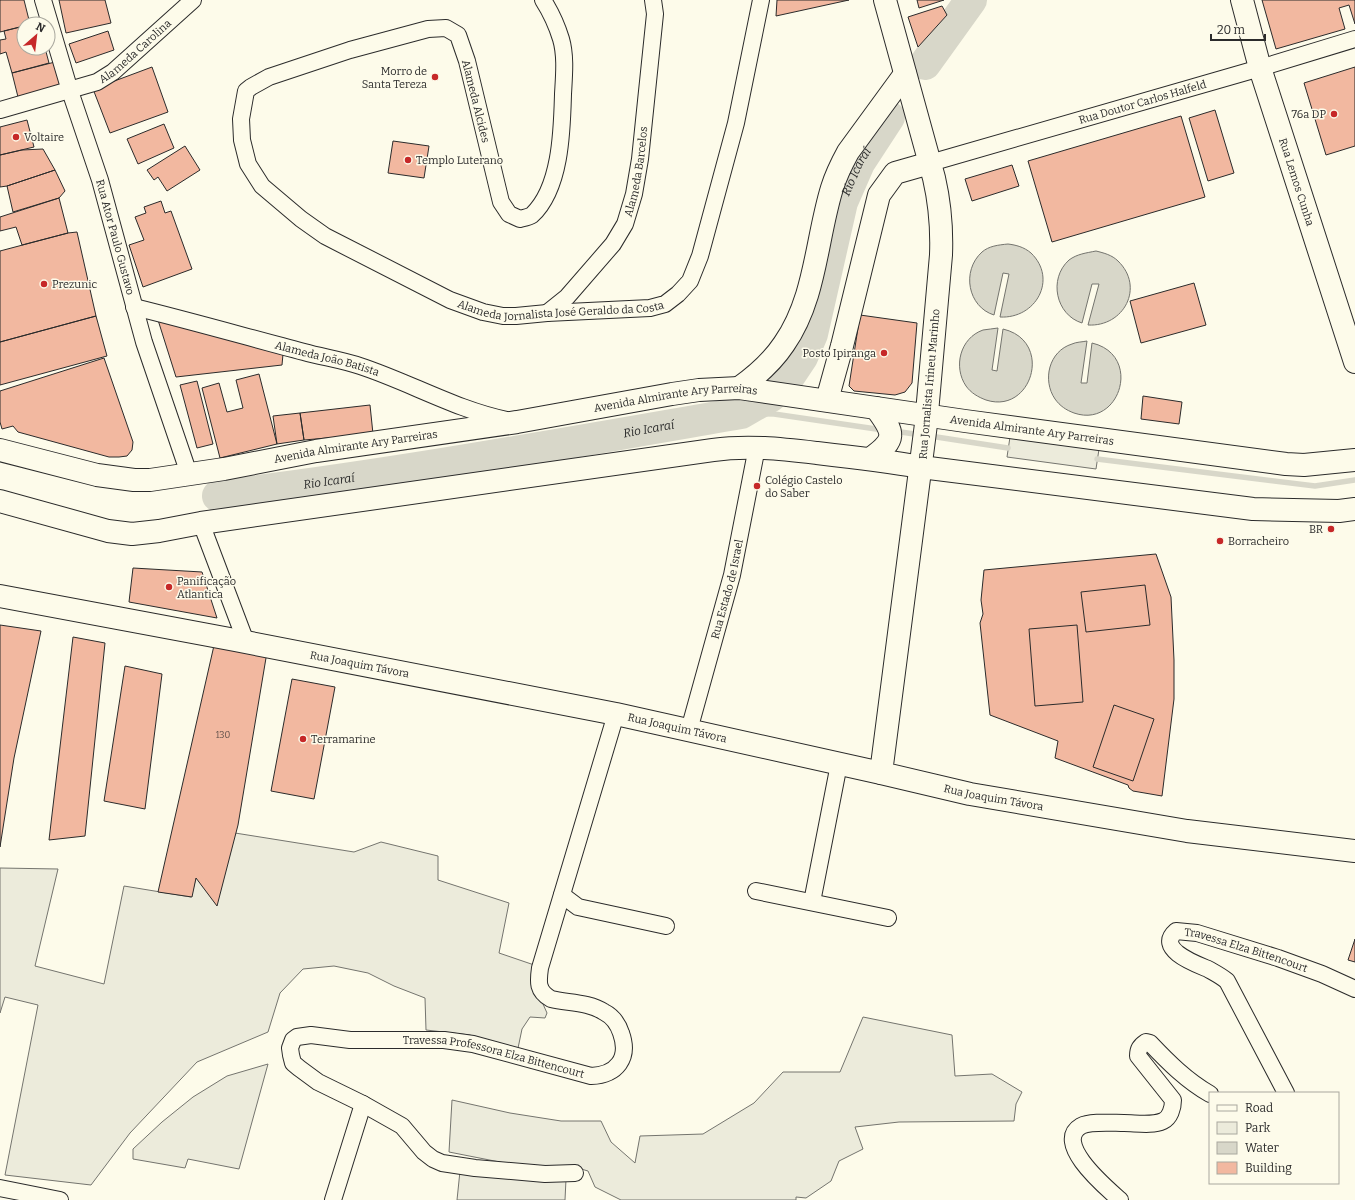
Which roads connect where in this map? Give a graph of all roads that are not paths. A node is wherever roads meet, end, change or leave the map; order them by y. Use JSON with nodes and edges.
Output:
{"nodes":[{"id":1,"x":43,"y":0,"type":"edge"},
{"id":2,"x":193,"y":0,"type":"edge"},
{"id":3,"x":543,"y":0,"type":"edge"},
{"id":4,"x":653,"y":0,"type":"edge"},
{"id":5,"x":761,"y":0,"type":"edge"},
{"id":6,"x":885,"y":0,"type":"edge"},
{"id":7,"x":1242,"y":0,"type":"edge"},
{"id":8,"x":1355,"y":39,"type":"edge"},
{"id":9,"x":1260,"y":68,"type":"junction"},
{"id":10,"x":904,"y":74,"type":"junction"},
{"id":11,"x":70,"y":91,"type":"junction"},
{"id":12,"x":0,"y":110,"type":"edge"},
{"id":13,"x":241,"y":119,"type":"joint"},
{"id":14,"x":930,"y":163,"type":"junction"},
{"id":15,"x":134,"y":307,"type":"junction"},
{"id":16,"x":547,"y":313,"type":"junction"},
{"id":17,"x":1355,"y":362,"type":"edge"},
{"id":18,"x":739,"y":388,"type":"junction"},
{"id":19,"x":827,"y":400,"type":"junction"},
{"id":20,"x":881,"y":415,"type":"junction"},
{"id":21,"x":926,"y":419,"type":"junction"},
{"id":22,"x":517,"y":422,"type":"junction"},
{"id":23,"x":757,"y":447,"type":"junction"},
{"id":24,"x":0,"y":450,"type":"edge"},
{"id":25,"x":878,"y":452,"type":"junction"},
{"id":26,"x":1355,"y":460,"type":"edge"},
{"id":27,"x":921,"y":464,"type":"junction"},
{"id":28,"x":189,"y":474,"type":"junction"},
{"id":29,"x":0,"y":501,"type":"edge"},
{"id":30,"x":1355,"y":509,"type":"edge"},
{"id":31,"x":202,"y":523,"type":"junction"},
{"id":32,"x":0,"y":596,"type":"edge"},
{"id":33,"x":246,"y":642,"type":"junction"},
{"id":34,"x":616,"y":714,"type":"junction"},
{"id":35,"x":689,"y":730,"type":"junction"},
{"id":36,"x":839,"y":764,"type":"junction"},
{"id":37,"x":880,"y":773,"type":"junction"},
{"id":38,"x":1355,"y":850,"type":"edge"},
{"id":39,"x":756,"y":891,"type":"dead end"},
{"id":40,"x":562,"y":895,"type":"junction"},
{"id":41,"x":812,"y":902,"type":"junction"},
{"id":42,"x":888,"y":918,"type":"dead end"},
{"id":43,"x":666,"y":926,"type":"dead end"},
{"id":44,"x":1355,"y":989,"type":"edge"},
{"id":45,"x":1285,"y":1092,"type":"edge"},
{"id":46,"x":1209,"y":1093,"type":"edge"},
{"id":47,"x":363,"y":1104,"type":"junction"},
{"id":48,"x":575,"y":1173,"type":"dead end"},
{"id":49,"x":0,"y":1188,"type":"edge"},
{"id":50,"x":60,"y":1200,"type":"edge"},
{"id":51,"x":333,"y":1200,"type":"edge"},
{"id":52,"x":1120,"y":1200,"type":"edge"}],
"edges":[{"from":1,"to":11,"type":"street","name":"Rua Ator Paulo Gustavo"},
{"from":2,"to":11,"type":"street","name":"Alameda Carolina"},
{"from":3,"to":13,"type":"street","name":"Alameda Alcides"},
{"from":4,"to":16,"type":"street","name":"Alameda Barcelos"},
{"from":5,"to":16,"type":"street","name":"Alameda Jornalista José Geraldo da Costa"},
{"from":6,"to":10,"type":"main road","name":"Rua Jornalista Irineu Marinho"},
{"from":7,"to":9,"type":"main road","name":"Rua Lemos Cunha"},
{"from":8,"to":9,"type":"street","name":"Rua Doutor Carlos Halfeld"},
{"from":9,"to":14,"type":"street","name":"Rua Doutor Carlos Halfeld"},
{"from":9,"to":17,"type":"main road","name":"Rua Lemos Cunha"},
{"from":10,"to":14,"type":"main road","name":"Rua Jornalista Irineu Marinho"},
{"from":10,"to":18,"type":"main road"},
{"from":11,"to":12,"type":"street","name":"Alameda Carolina"},
{"from":11,"to":15,"type":"street","name":"Rua Ator Paulo Gustavo"},
{"from":13,"to":16,"type":"street","name":"Alameda Jornalista José Geraldo da Costa"},
{"from":14,"to":19,"type":"main road"},
{"from":14,"to":21,"type":"main road","name":"Rua Jornalista Irineu Marinho"},
{"from":15,"to":22,"type":"street","name":"Alameda João Batista"},
{"from":15,"to":28,"type":"street","name":"Rua Ator Paulo Gustavo"},
{"from":18,"to":19,"type":"main road","name":"Avenida Almirante Ary Parreiras"},
{"from":18,"to":22,"type":"main road","name":"Avenida Almirante Ary Parreiras"},
{"from":19,"to":20,"type":"main road","name":"Avenida Almirante Ary Parreiras"},
{"from":20,"to":21,"type":"main road","name":"Avenida Almirante Ary Parreiras"},
{"from":20,"to":25,"type":"main road"},
{"from":21,"to":26,"type":"main road","name":"Avenida Almirante Ary Parreiras"},
{"from":21,"to":27,"type":"main road","name":"Rua Jornalista Irineu Marinho"},
{"from":22,"to":28,"type":"main road","name":"Avenida Almirante Ary Parreiras"},
{"from":23,"to":25,"type":"main road"},
{"from":23,"to":31,"type":"main road"},
{"from":23,"to":35,"type":"street","name":"Rua Estado de Israel"},
{"from":24,"to":28,"type":"main road","name":"Avenida Almirante Ary Parreiras"},
{"from":25,"to":27,"type":"main road"},
{"from":27,"to":30,"type":"main road"},
{"from":27,"to":37,"type":"main road","name":"Rua Jornalista Irineu Marinho"},
{"from":29,"to":31,"type":"main road"},
{"from":31,"to":33,"type":"street"},
{"from":32,"to":33,"type":"main road","name":"Rua Joaquim Távora"},
{"from":33,"to":34,"type":"main road","name":"Rua Joaquim Távora"},
{"from":34,"to":35,"type":"main road","name":"Rua Joaquim Távora"},
{"from":34,"to":40,"type":"street","name":"Travessa Professora Elza Bittencourt"},
{"from":35,"to":36,"type":"main road","name":"Rua Joaquim Távora"},
{"from":36,"to":37,"type":"main road","name":"Rua Joaquim Távora"},
{"from":36,"to":41,"type":"street"},
{"from":37,"to":38,"type":"main road","name":"Rua Joaquim Távora"},
{"from":39,"to":41,"type":"street"},
{"from":40,"to":43,"type":"street"},
{"from":40,"to":47,"type":"street","name":"Travessa Professora Elza Bittencourt"},
{"from":41,"to":42,"type":"street"},
{"from":44,"to":45,"type":"street","name":"Travessa Elza Bittencourt"},
{"from":46,"to":52,"type":"street"},
{"from":47,"to":48,"type":"street","name":"Travessa Professora Elza Bittencourt"},
{"from":47,"to":51,"type":"street"},
{"from":49,"to":50,"type":"street"}]}
